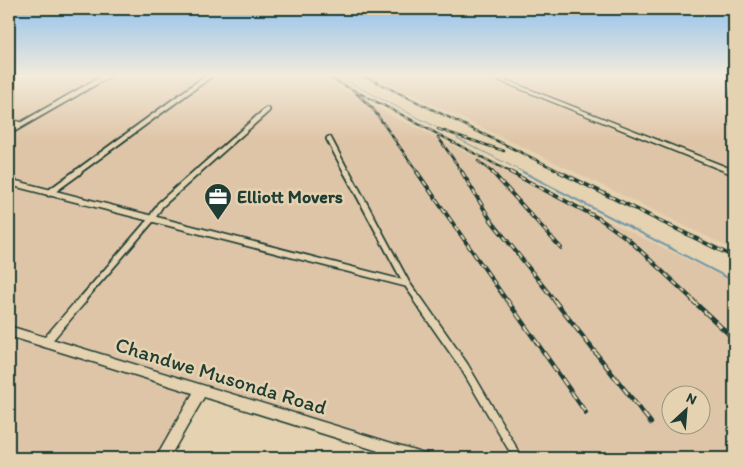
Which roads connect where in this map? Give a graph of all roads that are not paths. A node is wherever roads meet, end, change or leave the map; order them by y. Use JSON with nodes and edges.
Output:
{"nodes":[{"id":1,"x":70,"y":97,"type":"edge"},
{"id":2,"x":180,"y":97,"type":"edge"},
{"id":3,"x":543,"y":97,"type":"edge"},
{"id":4,"x":268,"y":110,"type":"dead end"},
{"id":5,"x":9,"y":121,"type":"edge"},
{"id":6,"x":21,"y":125,"type":"junction"},
{"id":7,"x":9,"y":132,"type":"edge"},
{"id":8,"x":329,"y":139,"type":"dead end"},
{"id":9,"x":734,"y":173,"type":"edge"},
{"id":10,"x":9,"y":182,"type":"edge"},
{"id":11,"x":48,"y":193,"type":"junction"},
{"id":12,"x":150,"y":220,"type":"junction"},
{"id":13,"x":407,"y":284,"type":"junction"},
{"id":14,"x":9,"y":331,"type":"edge"},
{"id":15,"x":45,"y":343,"type":"junction"},
{"id":16,"x":201,"y":390,"type":"junction"},
{"id":17,"x":382,"y":452,"type":"edge"},
{"id":18,"x":162,"y":458,"type":"edge"},
{"id":19,"x":422,"y":458,"type":"edge"},
{"id":20,"x":518,"y":458,"type":"edge"}],
"edges":[{"from":1,"to":6,"type":"street"},
{"from":2,"to":11,"type":"street"},
{"from":3,"to":9,"type":"street"},
{"from":4,"to":12,"type":"street"},
{"from":5,"to":6,"type":"street"},
{"from":6,"to":7,"type":"street"},
{"from":8,"to":13,"type":"street"},
{"from":10,"to":11,"type":"street"},
{"from":11,"to":12,"type":"street"},
{"from":12,"to":13,"type":"street"},
{"from":12,"to":15,"type":"street"},
{"from":13,"to":20,"type":"street"},
{"from":14,"to":15,"type":"street","name":"Chandwe Musonda Road"},
{"from":15,"to":16,"type":"street","name":"Chandwe Musonda Road"},
{"from":16,"to":17,"type":"street","name":"Chandwe Musonda Road"},
{"from":16,"to":18,"type":"street"},
{"from":17,"to":19,"type":"street","name":"Chandwe Musonda Road"}]}
